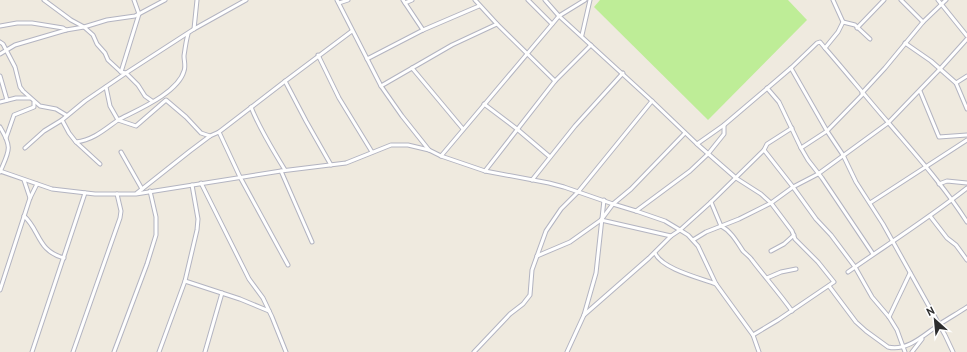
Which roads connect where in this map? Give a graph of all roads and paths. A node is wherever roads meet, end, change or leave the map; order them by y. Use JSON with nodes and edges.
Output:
{"nodes":[{"id":1,"x":44,"y":0,"type":"edge"},
{"id":2,"x":134,"y":0,"type":"edge"},
{"id":3,"x":165,"y":0,"type":"edge"},
{"id":4,"x":197,"y":0,"type":"edge"},
{"id":5,"x":246,"y":0,"type":"edge"},
{"id":6,"x":348,"y":0,"type":"edge"},
{"id":7,"x":412,"y":0,"type":"edge"},
{"id":8,"x":475,"y":0,"type":"edge"},
{"id":9,"x":528,"y":0,"type":"edge"},
{"id":10,"x":544,"y":0,"type":"edge"},
{"id":11,"x":585,"y":0,"type":"edge"},
{"id":12,"x":590,"y":0,"type":"edge"},
{"id":13,"x":833,"y":0,"type":"edge"},
{"id":14,"x":884,"y":0,"type":"edge"},
{"id":15,"x":901,"y":0,"type":"edge"},
{"id":16,"x":938,"y":0,"type":"edge"},
{"id":17,"x":946,"y":0,"type":"edge"},
{"id":18,"x":404,"y":1,"type":"edge"},
{"id":19,"x":338,"y":2,"type":"edge"},
{"id":20,"x":942,"y":4,"type":"junction"},
{"id":21,"x":479,"y":6,"type":"junction"},
{"id":22,"x":139,"y":14,"type":"junction"},
{"id":23,"x":559,"y":16,"type":"junction"},
{"id":24,"x":843,"y":22,"type":"junction"},
{"id":25,"x":923,"y":22,"type":"junction"},
{"id":26,"x":497,"y":24,"type":"junction"},
{"id":27,"x":552,"y":24,"type":"junction"},
{"id":28,"x":0,"y":26,"type":"edge"},
{"id":29,"x":84,"y":27,"type":"junction"},
{"id":30,"x":857,"y":28,"type":"junction"},
{"id":31,"x":66,"y":30,"type":"junction"},
{"id":32,"x":194,"y":30,"type":"junction"},
{"id":33,"x":424,"y":30,"type":"junction"},
{"id":34,"x":352,"y":31,"type":"junction"},
{"id":35,"x":188,"y":34,"type":"junction"},
{"id":36,"x":582,"y":35,"type":"junction"},
{"id":37,"x":967,"y":37,"type":"edge"},
{"id":38,"x":870,"y":39,"type":"dead end"},
{"id":39,"x":0,"y":42,"type":"edge"},
{"id":40,"x":906,"y":43,"type":"junction"},
{"id":41,"x":591,"y":45,"type":"junction"},
{"id":42,"x":825,"y":48,"type":"junction"},
{"id":43,"x":6,"y":50,"type":"junction"},
{"id":44,"x":527,"y":53,"type":"junction"},
{"id":45,"x":0,"y":54,"type":"edge"},
{"id":46,"x":318,"y":55,"type":"junction"},
{"id":47,"x":367,"y":59,"type":"junction"},
{"id":48,"x":412,"y":68,"type":"junction"},
{"id":49,"x":791,"y":68,"type":"junction"},
{"id":50,"x":940,"y":69,"type":"junction"},
{"id":51,"x":121,"y":72,"type":"junction"},
{"id":52,"x":126,"y":73,"type":"junction"},
{"id":53,"x":623,"y":74,"type":"junction"},
{"id":54,"x":0,"y":76,"type":"edge"},
{"id":55,"x":967,"y":76,"type":"edge"},
{"id":56,"x":285,"y":81,"type":"junction"},
{"id":57,"x":555,"y":81,"type":"junction"},
{"id":58,"x":956,"y":83,"type":"junction"},
{"id":59,"x":106,"y":86,"type":"junction"},
{"id":60,"x":380,"y":86,"type":"junction"},
{"id":61,"x":767,"y":88,"type":"junction"},
{"id":62,"x":920,"y":91,"type":"junction"},
{"id":63,"x":863,"y":93,"type":"junction"},
{"id":64,"x":165,"y":95,"type":"junction"},
{"id":65,"x":30,"y":98,"type":"junction"},
{"id":66,"x":7,"y":100,"type":"junction"},
{"id":67,"x":166,"y":100,"type":"junction"},
{"id":68,"x":652,"y":101,"type":"junction"},
{"id":69,"x":0,"y":102,"type":"edge"},
{"id":70,"x":34,"y":102,"type":"junction"},
{"id":71,"x":152,"y":102,"type":"junction"},
{"id":72,"x":484,"y":104,"type":"junction"},
{"id":73,"x":251,"y":107,"type":"junction"},
{"id":74,"x":967,"y":109,"type":"edge"},
{"id":75,"x":66,"y":115,"type":"junction"},
{"id":76,"x":62,"y":120,"type":"junction"},
{"id":77,"x":118,"y":120,"type":"junction"},
{"id":78,"x":888,"y":123,"type":"junction"},
{"id":79,"x":724,"y":125,"type":"junction"},
{"id":80,"x":0,"y":127,"type":"edge"},
{"id":81,"x":792,"y":128,"type":"junction"},
{"id":82,"x":463,"y":129,"type":"junction"},
{"id":83,"x":517,"y":129,"type":"junction"},
{"id":84,"x":827,"y":131,"type":"junction"},
{"id":85,"x":220,"y":132,"type":"junction"},
{"id":86,"x":685,"y":133,"type":"junction"},
{"id":87,"x":967,"y":135,"type":"edge"},
{"id":88,"x":210,"y":136,"type":"junction"},
{"id":89,"x":6,"y":138,"type":"junction"},
{"id":90,"x":967,"y":140,"type":"edge"},
{"id":91,"x":76,"y":142,"type":"junction"},
{"id":92,"x":697,"y":144,"type":"junction"},
{"id":93,"x":25,"y":148,"type":"dead end"},
{"id":94,"x":801,"y":148,"type":"junction"},
{"id":95,"x":429,"y":150,"type":"junction"},
{"id":96,"x":764,"y":150,"type":"junction"},
{"id":97,"x":121,"y":152,"type":"dead end"},
{"id":98,"x":372,"y":152,"type":"junction"},
{"id":99,"x":708,"y":154,"type":"junction"},
{"id":100,"x":844,"y":155,"type":"junction"},
{"id":101,"x":441,"y":156,"type":"junction"},
{"id":102,"x":550,"y":157,"type":"junction"},
{"id":103,"x":100,"y":164,"type":"dead end"},
{"id":104,"x":331,"y":165,"type":"junction"},
{"id":105,"x":926,"y":166,"type":"junction"},
{"id":106,"x":285,"y":170,"type":"junction"},
{"id":107,"x":0,"y":171,"type":"edge"},
{"id":108,"x":281,"y":171,"type":"junction"},
{"id":109,"x":484,"y":171,"type":"junction"},
{"id":110,"x":818,"y":174,"type":"junction"},
{"id":111,"x":240,"y":177,"type":"junction"},
{"id":112,"x":736,"y":178,"type":"junction"},
{"id":113,"x":24,"y":180,"type":"junction"},
{"id":114,"x":532,"y":180,"type":"junction"},
{"id":115,"x":201,"y":183,"type":"junction"},
{"id":116,"x":967,"y":183,"type":"edge"},
{"id":117,"x":37,"y":184,"type":"junction"},
{"id":118,"x":939,"y":184,"type":"junction"},
{"id":119,"x":192,"y":185,"type":"junction"},
{"id":120,"x":793,"y":187,"type":"junction"},
{"id":121,"x":967,"y":188,"type":"edge"},
{"id":122,"x":142,"y":189,"type":"junction"},
{"id":123,"x":150,"y":191,"type":"junction"},
{"id":124,"x":578,"y":192,"type":"junction"},
{"id":125,"x":85,"y":193,"type":"junction"},
{"id":126,"x":117,"y":194,"type":"junction"},
{"id":127,"x":136,"y":194,"type":"junction"},
{"id":128,"x":30,"y":198,"type":"junction"},
{"id":129,"x":604,"y":200,"type":"junction"},
{"id":130,"x":952,"y":200,"type":"junction"},
{"id":131,"x":710,"y":202,"type":"junction"},
{"id":132,"x":870,"y":203,"type":"junction"},
{"id":133,"x":613,"y":204,"type":"junction"},
{"id":134,"x":771,"y":204,"type":"junction"},
{"id":135,"x":636,"y":211,"type":"junction"},
{"id":136,"x":24,"y":216,"type":"junction"},
{"id":137,"x":930,"y":216,"type":"junction"},
{"id":138,"x":602,"y":220,"type":"junction"},
{"id":139,"x":967,"y":222,"type":"edge"},
{"id":140,"x":721,"y":226,"type":"junction"},
{"id":141,"x":680,"y":230,"type":"junction"},
{"id":142,"x":794,"y":235,"type":"junction"},
{"id":143,"x":671,"y":236,"type":"junction"},
{"id":144,"x":693,"y":240,"type":"junction"},
{"id":145,"x":312,"y":242,"type":"dead end"},
{"id":146,"x":893,"y":242,"type":"junction"},
{"id":147,"x":771,"y":251,"type":"dead end"},
{"id":148,"x":655,"y":252,"type":"junction"},
{"id":149,"x":873,"y":254,"type":"junction"},
{"id":150,"x":537,"y":256,"type":"junction"},
{"id":151,"x":64,"y":258,"type":"junction"},
{"id":152,"x":967,"y":260,"type":"edge"},
{"id":153,"x":288,"y":265,"type":"dead end"},
{"id":154,"x":855,"y":267,"type":"junction"},
{"id":155,"x":796,"y":269,"type":"dead end"},
{"id":156,"x":848,"y":272,"type":"dead end"},
{"id":157,"x":910,"y":272,"type":"junction"},
{"id":158,"x":767,"y":278,"type":"junction"},
{"id":159,"x":185,"y":281,"type":"junction"},
{"id":160,"x":716,"y":284,"type":"junction"},
{"id":161,"x":829,"y":286,"type":"junction"},
{"id":162,"x":0,"y":290,"type":"edge"},
{"id":163,"x":222,"y":293,"type":"junction"},
{"id":164,"x":967,"y":307,"type":"edge"},
{"id":165,"x":270,"y":311,"type":"junction"},
{"id":166,"x":792,"y":311,"type":"junction"},
{"id":167,"x":584,"y":315,"type":"junction"},
{"id":168,"x":890,"y":317,"type":"junction"},
{"id":169,"x":939,"y":324,"type":"junction"},
{"id":170,"x":753,"y":335,"type":"junction"},
{"id":171,"x":923,"y":337,"type":"junction"},
{"id":172,"x":904,"y":347,"type":"junction"},
{"id":173,"x":757,"y":351,"type":"edge"},
{"id":174,"x":32,"y":352,"type":"edge"},
{"id":175,"x":73,"y":352,"type":"edge"},
{"id":176,"x":114,"y":352,"type":"edge"},
{"id":177,"x":159,"y":352,"type":"edge"},
{"id":178,"x":204,"y":352,"type":"edge"},
{"id":179,"x":286,"y":352,"type":"edge"},
{"id":180,"x":474,"y":352,"type":"edge"},
{"id":181,"x":567,"y":352,"type":"edge"},
{"id":182,"x":905,"y":352,"type":"edge"},
{"id":183,"x":912,"y":352,"type":"edge"},
{"id":184,"x":953,"y":352,"type":"edge"}],
"edges":[{"from":1,"to":29,"type":"street"},
{"from":2,"to":22,"type":"street"},
{"from":3,"to":22,"type":"street"},
{"from":4,"to":32,"type":"street"},
{"from":5,"to":32,"type":"street"},
{"from":6,"to":19,"type":"street"},
{"from":7,"to":18,"type":"street"},
{"from":8,"to":21,"type":"street"},
{"from":9,"to":27,"type":"street"},
{"from":10,"to":23,"type":"street"},
{"from":11,"to":23,"type":"street"},
{"from":12,"to":36,"type":"street"},
{"from":13,"to":24,"type":"street"},
{"from":14,"to":30,"type":"street"},
{"from":15,"to":25,"type":"street"},
{"from":16,"to":20,"type":"street"},
{"from":17,"to":20,"type":"street"},
{"from":18,"to":33,"type":"street"},
{"from":19,"to":34,"type":"street"},
{"from":20,"to":25,"type":"street"},
{"from":20,"to":37,"type":"street"},
{"from":21,"to":26,"type":"street"},
{"from":21,"to":33,"type":"street"},
{"from":22,"to":29,"type":"street"},
{"from":22,"to":51,"type":"street"},
{"from":23,"to":27,"type":"street"},
{"from":23,"to":36,"type":"street"},
{"from":24,"to":30,"type":"street"},
{"from":24,"to":42,"type":"street"},
{"from":25,"to":40,"type":"street"},
{"from":26,"to":44,"type":"street"},
{"from":26,"to":48,"type":"street"},
{"from":27,"to":44,"type":"street"},
{"from":28,"to":31,"type":"street"},
{"from":29,"to":31,"type":"street"},
{"from":29,"to":51,"type":"street"},
{"from":30,"to":38,"type":"street"},
{"from":31,"to":43,"type":"street"},
{"from":32,"to":35,"type":"street"},
{"from":33,"to":47,"type":"street"},
{"from":34,"to":46,"type":"street"},
{"from":34,"to":47,"type":"street"},
{"from":35,"to":52,"type":"street"},
{"from":35,"to":64,"type":"street"},
{"from":36,"to":41,"type":"street"},
{"from":37,"to":50,"type":"street"},
{"from":39,"to":43,"type":"street"},
{"from":40,"to":50,"type":"street"},
{"from":40,"to":63,"type":"street"},
{"from":41,"to":53,"type":"street"},
{"from":41,"to":57,"type":"street"},
{"from":42,"to":49,"type":"street"},
{"from":42,"to":63,"type":"street"},
{"from":43,"to":45,"type":"street"},
{"from":43,"to":65,"type":"street"},
{"from":44,"to":57,"type":"street"},
{"from":44,"to":72,"type":"street"},
{"from":46,"to":56,"type":"street"},
{"from":46,"to":98,"type":"street"},
{"from":47,"to":60,"type":"street"},
{"from":48,"to":60,"type":"street"},
{"from":48,"to":82,"type":"street"},
{"from":49,"to":61,"type":"street"},
{"from":49,"to":84,"type":"street"},
{"from":50,"to":58,"type":"street"},
{"from":50,"to":62,"type":"street"},
{"from":51,"to":52,"type":"street"},
{"from":52,"to":59,"type":"street"},
{"from":52,"to":71,"type":"street"},
{"from":53,"to":68,"type":"street"},
{"from":53,"to":102,"type":"street"},
{"from":54,"to":66,"type":"street"},
{"from":55,"to":58,"type":"street"},
{"from":56,"to":73,"type":"street"},
{"from":56,"to":104,"type":"street"},
{"from":57,"to":83,"type":"street"},
{"from":58,"to":74,"type":"street"},
{"from":59,"to":75,"type":"street"},
{"from":59,"to":77,"type":"street"},
{"from":60,"to":95,"type":"street"},
{"from":61,"to":79,"type":"street"},
{"from":61,"to":81,"type":"street"},
{"from":62,"to":78,"type":"street"},
{"from":62,"to":87,"type":"street"},
{"from":63,"to":78,"type":"street"},
{"from":63,"to":84,"type":"street"},
{"from":64,"to":67,"type":"street"},
{"from":64,"to":71,"type":"street"},
{"from":65,"to":66,"type":"street"},
{"from":65,"to":70,"type":"street"},
{"from":66,"to":69,"type":"street"},
{"from":67,"to":77,"type":"street"},
{"from":67,"to":88,"type":"street"},
{"from":68,"to":86,"type":"street"},
{"from":68,"to":124,"type":"street"},
{"from":70,"to":75,"type":"street"},
{"from":70,"to":89,"type":"street"},
{"from":71,"to":77,"type":"street"},
{"from":72,"to":82,"type":"street"},
{"from":72,"to":83,"type":"street"},
{"from":73,"to":85,"type":"street"},
{"from":73,"to":106,"type":"street"},
{"from":75,"to":76,"type":"street"},
{"from":76,"to":91,"type":"street"},
{"from":76,"to":93,"type":"street"},
{"from":77,"to":91,"type":"street"},
{"from":78,"to":100,"type":"street"},
{"from":78,"to":105,"type":"street"},
{"from":79,"to":92,"type":"street"},
{"from":79,"to":99,"type":"street"},
{"from":80,"to":89,"type":"street"},
{"from":81,"to":94,"type":"street"},
{"from":81,"to":96,"type":"street"},
{"from":82,"to":101,"type":"street"},
{"from":83,"to":102,"type":"street"},
{"from":83,"to":109,"type":"street"},
{"from":84,"to":94,"type":"street"},
{"from":84,"to":100,"type":"street"},
{"from":85,"to":88,"type":"street"},
{"from":85,"to":111,"type":"street"},
{"from":86,"to":92,"type":"street"},
{"from":86,"to":133,"type":"street"},
{"from":88,"to":122,"type":"street"},
{"from":89,"to":107,"type":"street"},
{"from":90,"to":105,"type":"street"},
{"from":91,"to":103,"type":"street"},
{"from":92,"to":99,"type":"street"},
{"from":94,"to":110,"type":"street"},
{"from":95,"to":98,"type":"street"},
{"from":95,"to":101,"type":"street"},
{"from":96,"to":112,"type":"street"},
{"from":96,"to":120,"type":"street"},
{"from":97,"to":122,"type":"street"},
{"from":98,"to":104,"type":"street"},
{"from":99,"to":112,"type":"street"},
{"from":99,"to":135,"type":"street"},
{"from":100,"to":110,"type":"street"},
{"from":100,"to":132,"type":"street"},
{"from":101,"to":109,"type":"street"},
{"from":102,"to":114,"type":"street"},
{"from":104,"to":106,"type":"street"},
{"from":105,"to":118,"type":"street"},
{"from":105,"to":132,"type":"street"},
{"from":106,"to":108,"type":"street"},
{"from":107,"to":113,"type":"street"},
{"from":108,"to":111,"type":"street"},
{"from":108,"to":145,"type":"street"},
{"from":109,"to":114,"type":"street"},
{"from":110,"to":120,"type":"street"},
{"from":110,"to":149,"type":"street"},
{"from":111,"to":115,"type":"street"},
{"from":111,"to":153,"type":"street"},
{"from":112,"to":131,"type":"street"},
{"from":112,"to":134,"type":"street"},
{"from":113,"to":117,"type":"street"},
{"from":113,"to":128,"type":"street"},
{"from":114,"to":124,"type":"street"},
{"from":115,"to":119,"type":"street"},
{"from":115,"to":165,"type":"street"},
{"from":116,"to":118,"type":"street"},
{"from":117,"to":125,"type":"street"},
{"from":117,"to":128,"type":"street"},
{"from":118,"to":130,"type":"street"},
{"from":119,"to":123,"type":"street"},
{"from":119,"to":159,"type":"street"},
{"from":120,"to":134,"type":"street"},
{"from":120,"to":154,"type":"street"},
{"from":121,"to":130,"type":"street"},
{"from":122,"to":127,"type":"street"},
{"from":123,"to":127,"type":"street"},
{"from":123,"to":176,"type":"street"},
{"from":124,"to":129,"type":"street"},
{"from":124,"to":150,"type":"street"},
{"from":125,"to":126,"type":"street"},
{"from":125,"to":151,"type":"street"},
{"from":126,"to":127,"type":"street"},
{"from":126,"to":175,"type":"street"},
{"from":128,"to":136,"type":"street"},
{"from":129,"to":133,"type":"street"},
{"from":129,"to":138,"type":"street"},
{"from":130,"to":137,"type":"street"},
{"from":130,"to":139,"type":"street"},
{"from":131,"to":140,"type":"street"},
{"from":131,"to":141,"type":"street"},
{"from":132,"to":146,"type":"street"},
{"from":133,"to":135,"type":"street"},
{"from":133,"to":138,"type":"street"},
{"from":134,"to":140,"type":"street"},
{"from":134,"to":142,"type":"street"},
{"from":135,"to":141,"type":"street"},
{"from":136,"to":151,"type":"street"},
{"from":136,"to":162,"type":"street"},
{"from":137,"to":146,"type":"street"},
{"from":137,"to":152,"type":"street"},
{"from":138,"to":143,"type":"street"},
{"from":138,"to":150,"type":"street"},
{"from":138,"to":167,"type":"street"},
{"from":140,"to":144,"type":"street"},
{"from":140,"to":158,"type":"street"},
{"from":141,"to":143,"type":"street"},
{"from":141,"to":144,"type":"street"},
{"from":142,"to":147,"type":"street"},
{"from":142,"to":161,"type":"street"},
{"from":143,"to":148,"type":"street"},
{"from":144,"to":160,"type":"street"},
{"from":146,"to":149,"type":"street"},
{"from":146,"to":157,"type":"street"},
{"from":148,"to":160,"type":"street"},
{"from":148,"to":167,"type":"street"},
{"from":149,"to":154,"type":"street"},
{"from":150,"to":180,"type":"street"},
{"from":151,"to":174,"type":"street"},
{"from":154,"to":156,"type":"street"},
{"from":154,"to":168,"type":"street"},
{"from":155,"to":158,"type":"street"},
{"from":157,"to":168,"type":"street"},
{"from":157,"to":169,"type":"street"},
{"from":158,"to":166,"type":"street"},
{"from":159,"to":163,"type":"street"},
{"from":159,"to":177,"type":"street"},
{"from":160,"to":170,"type":"street"},
{"from":161,"to":166,"type":"street"},
{"from":161,"to":172,"type":"street"},
{"from":163,"to":165,"type":"street"},
{"from":163,"to":178,"type":"street"},
{"from":164,"to":169,"type":"street"},
{"from":165,"to":179,"type":"street"},
{"from":166,"to":170,"type":"street"},
{"from":167,"to":181,"type":"street"},
{"from":168,"to":172,"type":"street"},
{"from":169,"to":171,"type":"street"},
{"from":169,"to":184,"type":"street"},
{"from":170,"to":173,"type":"street"},
{"from":171,"to":172,"type":"street"},
{"from":171,"to":183,"type":"street"},
{"from":172,"to":182,"type":"street"}]}
